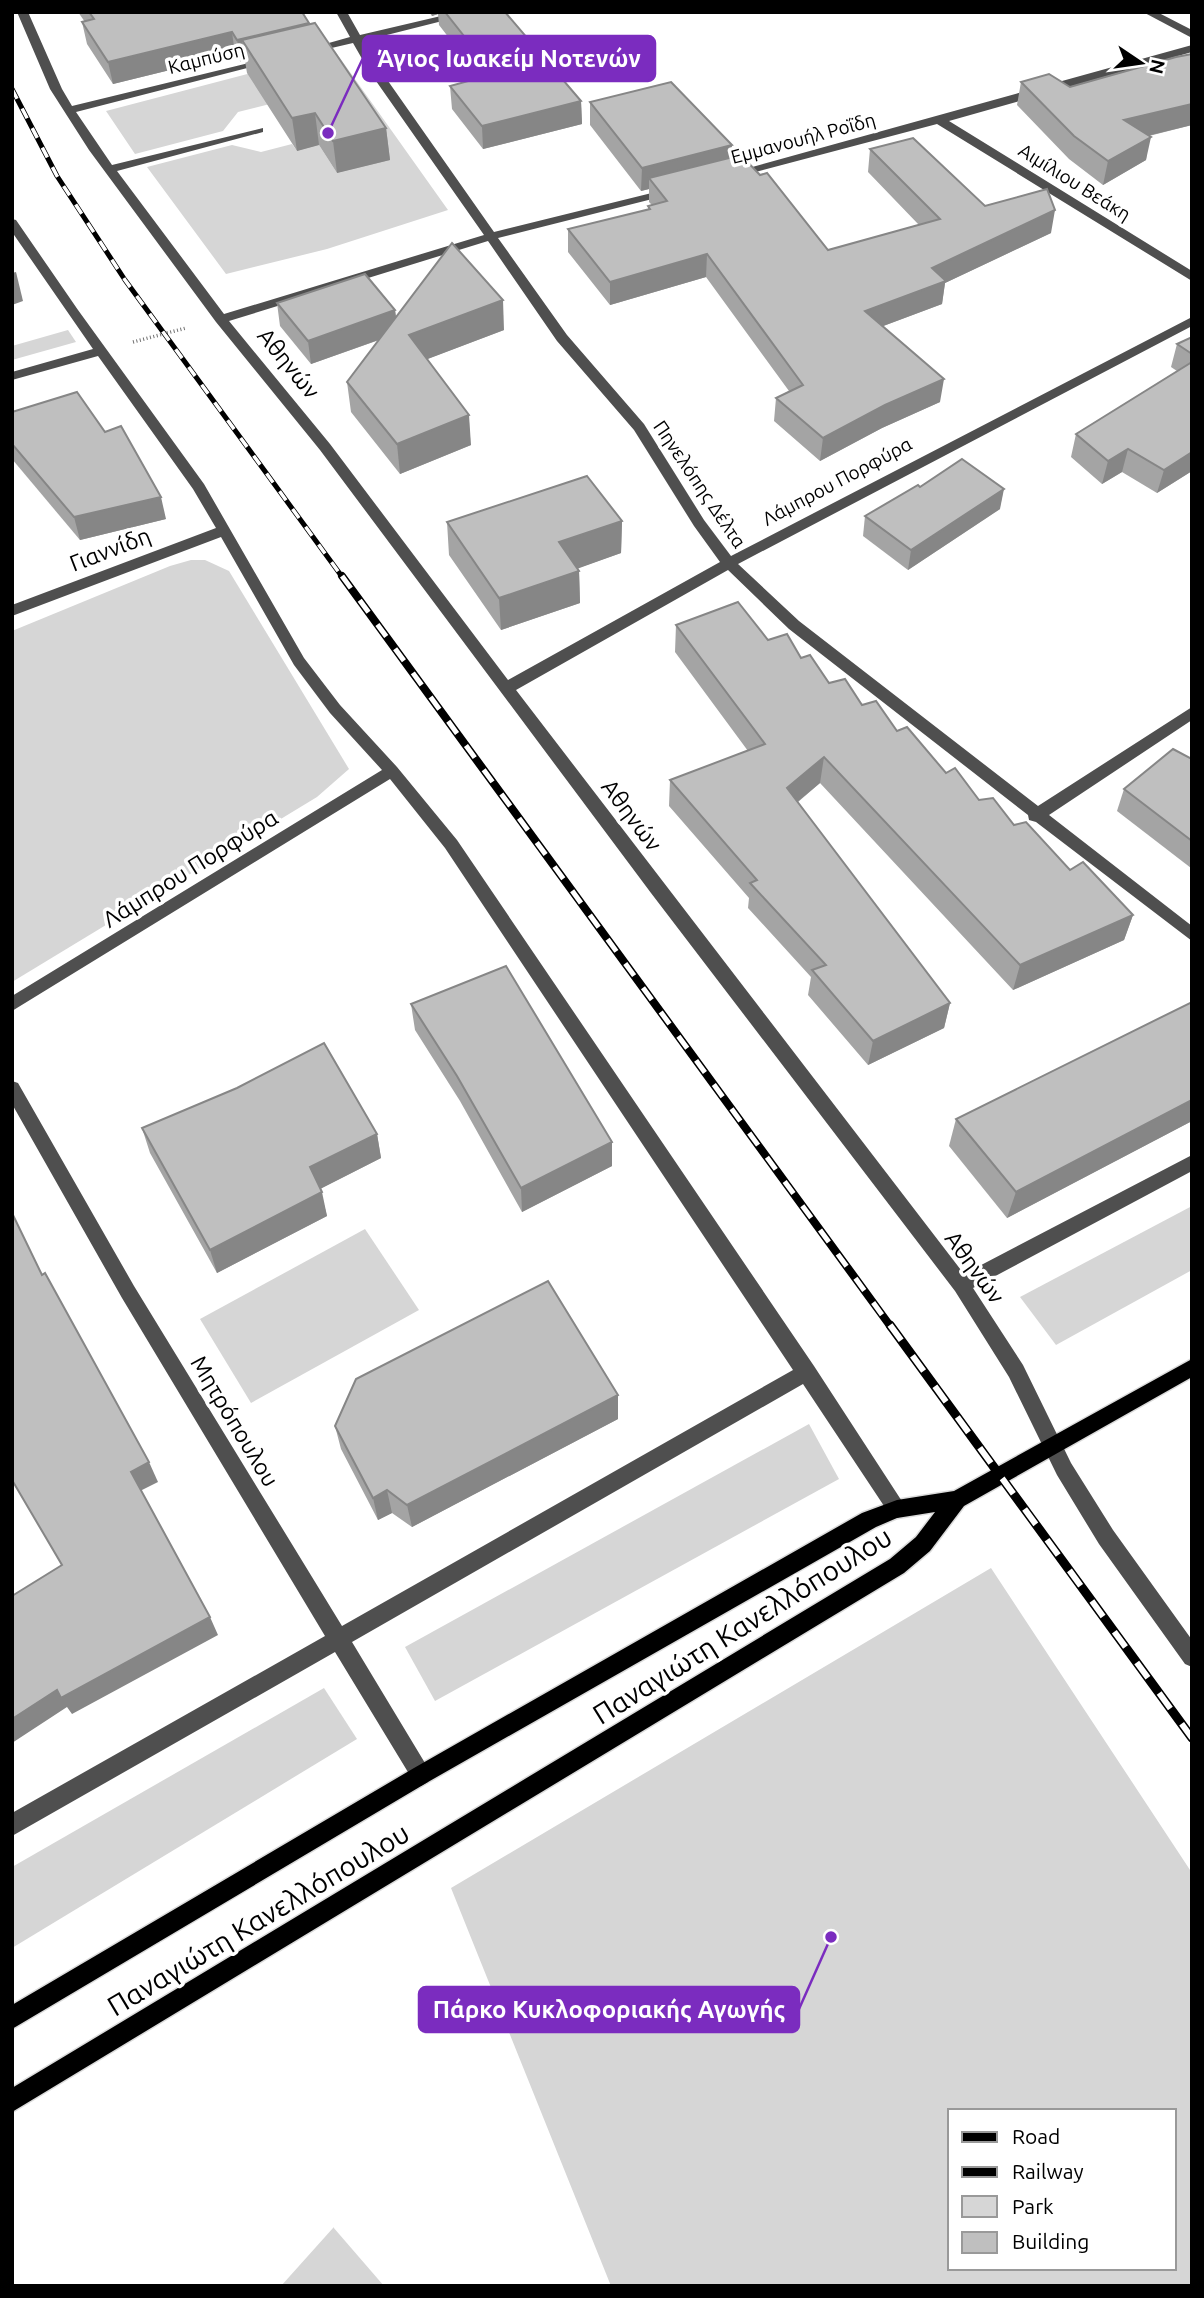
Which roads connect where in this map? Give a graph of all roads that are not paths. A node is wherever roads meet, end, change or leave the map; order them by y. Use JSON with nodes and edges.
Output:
{"nodes":[{"id":1,"x":22,"y":12,"type":"edge"},
{"id":2,"x":341,"y":12,"type":"edge"},
{"id":3,"x":473,"y":12,"type":"edge"},
{"id":4,"x":1149,"y":12,"type":"edge"},
{"id":5,"x":1192,"y":35,"type":"edge"},
{"id":6,"x":356,"y":39,"type":"junction"},
{"id":7,"x":1192,"y":48,"type":"edge"},
{"id":8,"x":304,"y":52,"type":"edge"},
{"id":9,"x":278,"y":58,"type":"edge"},
{"id":10,"x":69,"y":110,"type":"junction"},
{"id":11,"x":939,"y":120,"type":"junction"},
{"id":12,"x":259,"y":130,"type":"dead end"},
{"id":13,"x":110,"y":169,"type":"junction"},
{"id":14,"x":723,"y":176,"type":"edge"},
{"id":15,"x":682,"y":187,"type":"edge"},
{"id":16,"x":12,"y":223,"type":"edge"},
{"id":17,"x":493,"y":236,"type":"junction"},
{"id":18,"x":1192,"y":277,"type":"edge"},
{"id":19,"x":221,"y":319,"type":"junction"},
{"id":20,"x":1192,"y":321,"type":"edge"},
{"id":21,"x":102,"y":351,"type":"junction"},
{"id":22,"x":12,"y":376,"type":"edge"},
{"id":23,"x":225,"y":530,"type":"junction"},
{"id":24,"x":728,"y":562,"type":"junction"},
{"id":25,"x":12,"y":611,"type":"edge"},
{"id":26,"x":507,"y":688,"type":"junction"},
{"id":27,"x":1192,"y":712,"type":"edge"},
{"id":28,"x":392,"y":771,"type":"junction"},
{"id":29,"x":1035,"y":816,"type":"junction"},
{"id":30,"x":1192,"y":935,"type":"edge"},
{"id":31,"x":12,"y":1004,"type":"edge"},
{"id":32,"x":12,"y":1088,"type":"edge"},
{"id":33,"x":1192,"y":1162,"type":"edge"},
{"id":34,"x":961,"y":1285,"type":"junction"},
{"id":35,"x":1192,"y":1367,"type":"edge"},
{"id":36,"x":807,"y":1372,"type":"junction"},
{"id":37,"x":1052,"y":1446,"type":"junction"},
{"id":38,"x":957,"y":1500,"type":"junction"},
{"id":39,"x":897,"y":1508,"type":"junction"},
{"id":40,"x":339,"y":1640,"type":"junction"},
{"id":41,"x":1192,"y":1657,"type":"edge"},
{"id":42,"x":421,"y":1775,"type":"junction"},
{"id":43,"x":12,"y":1825,"type":"edge"},
{"id":44,"x":12,"y":2018,"type":"edge"},
{"id":45,"x":12,"y":2101,"type":"edge"}],
"edges":[{"from":1,"to":10,"type":"street","name":"Αθηνών"},
{"from":2,"to":6,"type":"street","name":"Πηνελόπης Δέλτα"},
{"from":3,"to":6,"type":"street"},
{"from":4,"to":5,"type":"street"},
{"from":6,"to":8,"type":"street"},
{"from":6,"to":17,"type":"street","name":"Πηνελόπης Δέλτα"},
{"from":7,"to":11,"type":"street","name":"Εμμανουήλ Ροΐδη"},
{"from":9,"to":10,"type":"street","name":"Καμπύση"},
{"from":10,"to":13,"type":"street","name":"Αθηνών"},
{"from":11,"to":14,"type":"street","name":"Εμμανουήλ Ροΐδη"},
{"from":11,"to":18,"type":"street","name":"Αιμίλιου Βεάκη"},
{"from":12,"to":13,"type":"street"},
{"from":13,"to":19,"type":"street","name":"Αθηνών"},
{"from":15,"to":17,"type":"street"},
{"from":16,"to":21,"type":"street"},
{"from":17,"to":19,"type":"street"},
{"from":17,"to":24,"type":"street","name":"Πηνελόπης Δέλτα"},
{"from":19,"to":26,"type":"street","name":"Αθηνών"},
{"from":20,"to":24,"type":"street","name":"Λάμπρου Πορφύρα"},
{"from":21,"to":22,"type":"street"},
{"from":21,"to":23,"type":"street"},
{"from":23,"to":25,"type":"street","name":"Γιαννίδη"},
{"from":23,"to":28,"type":"street"},
{"from":24,"to":26,"type":"street","name":"Λάμπρου Πορφύρα"},
{"from":24,"to":29,"type":"street","name":"Πηνελόπης Δέλτα"},
{"from":26,"to":34,"type":"street","name":"Αθηνών"},
{"from":27,"to":29,"type":"street"},
{"from":28,"to":31,"type":"street","name":"Λάμπρου Πορφύρα"},
{"from":28,"to":36,"type":"street"},
{"from":29,"to":30,"type":"street","name":"Πηνελόπης Δέλτα"},
{"from":32,"to":40,"type":"street","name":"Μητρόπουλου"},
{"from":33,"to":34,"type":"street"},
{"from":34,"to":37,"type":"street","name":"Αθηνών"},
{"from":35,"to":37,"type":"main road"},
{"from":36,"to":39,"type":"street"},
{"from":36,"to":40,"type":"street"},
{"from":37,"to":38,"type":"main road"},
{"from":37,"to":41,"type":"street","name":"Αθηνών"},
{"from":38,"to":39,"type":"main road","name":"Παναγιώτη Κανελλόπουλου"},
{"from":38,"to":45,"type":"main road","name":"Παναγιώτη Κανελλόπουλου"},
{"from":39,"to":42,"type":"main road","name":"Παναγιώτη Κανελλόπουλου"},
{"from":40,"to":42,"type":"street","name":"Μητρόπουλου"},
{"from":40,"to":43,"type":"street"},
{"from":42,"to":44,"type":"main road","name":"Παναγιώτη Κανελλόπουλου"}]}
